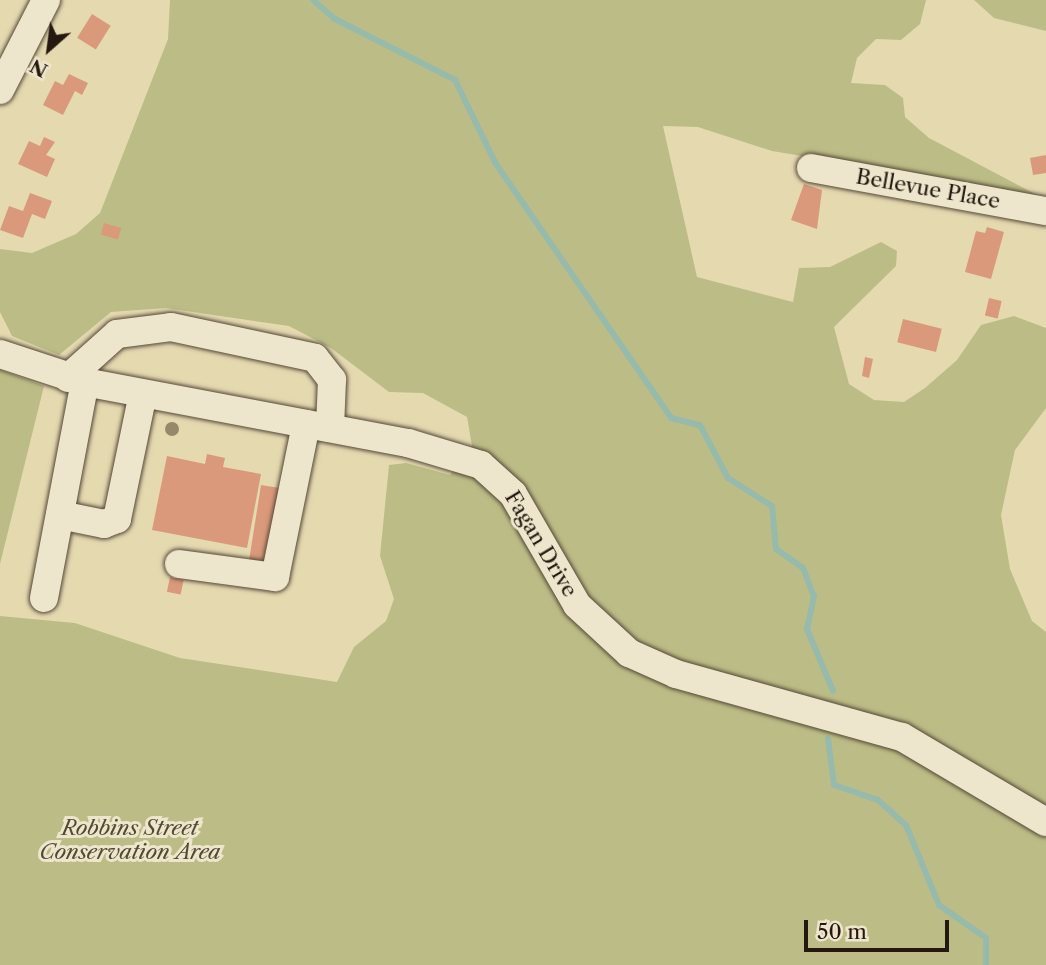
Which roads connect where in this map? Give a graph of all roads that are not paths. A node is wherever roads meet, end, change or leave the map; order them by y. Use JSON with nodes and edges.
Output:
{"nodes":[{"id":1,"x":46,"y":0,"type":"edge"},
{"id":2,"x":0,"y":90,"type":"edge"},
{"id":3,"x":811,"y":168,"type":"dead end"},
{"id":4,"x":1046,"y":211,"type":"edge"},
{"id":5,"x":0,"y":354,"type":"edge"},
{"id":6,"x":76,"y":380,"type":"junction"},
{"id":7,"x":143,"y":394,"type":"junction"},
{"id":8,"x":318,"y":426,"type":"junction"},
{"id":9,"x":60,"y":515,"type":"junction"},
{"id":10,"x":179,"y":564,"type":"dead end"},
{"id":11,"x":44,"y":598,"type":"dead end"},
{"id":12,"x":1046,"y":822,"type":"edge"}],
"edges":[{"from":1,"to":2,"type":"street"},
{"from":3,"to":4,"type":"street","name":"Bellevue Place"},
{"from":5,"to":6,"type":"street","name":"Fagan Drive"},
{"from":6,"to":7,"type":"street","name":"Fagan Drive"},
{"from":6,"to":8,"type":"street"},
{"from":6,"to":9,"type":"street"},
{"from":7,"to":8,"type":"street","name":"Fagan Drive"},
{"from":7,"to":9,"type":"street"},
{"from":8,"to":10,"type":"street"},
{"from":8,"to":12,"type":"street","name":"Fagan Drive"},
{"from":9,"to":11,"type":"street"}]}
